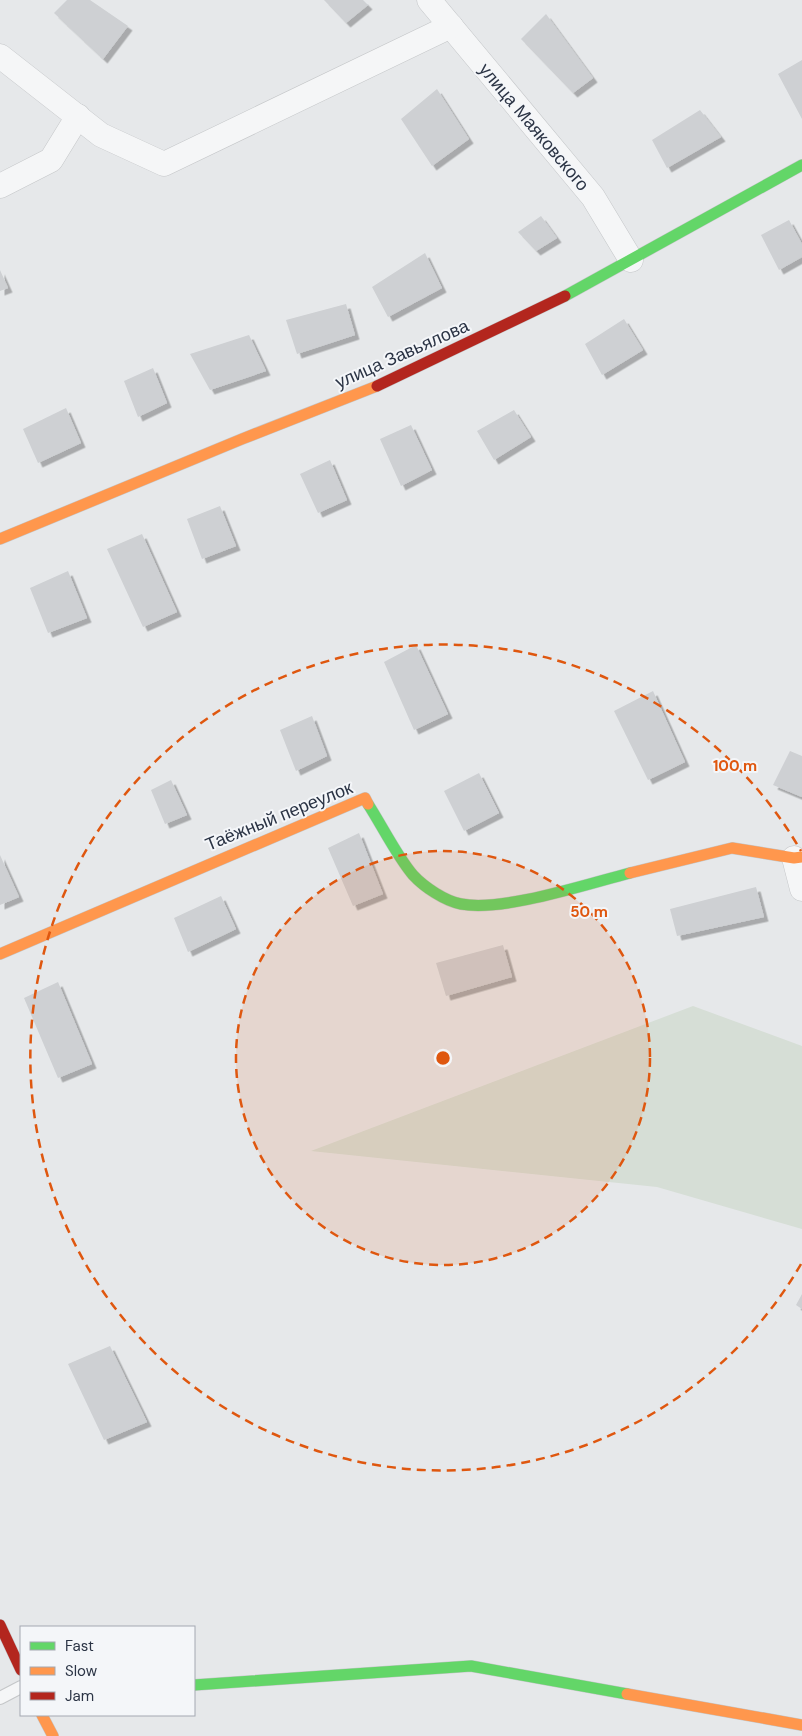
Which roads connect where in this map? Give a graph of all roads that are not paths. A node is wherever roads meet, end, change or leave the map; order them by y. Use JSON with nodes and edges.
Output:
{"nodes":[{"id":1,"x":429,"y":0,"type":"edge"},
{"id":2,"x":451,"y":26,"type":"junction"},
{"id":3,"x":0,"y":56,"type":"edge"},
{"id":4,"x":78,"y":116,"type":"junction"},
{"id":5,"x":801,"y":170,"type":"edge"},
{"id":6,"x":0,"y":186,"type":"edge"},
{"id":7,"x":631,"y":260,"type":"junction"},
{"id":8,"x":0,"y":539,"type":"edge"},
{"id":9,"x":798,"y":857,"type":"edge"},
{"id":10,"x":802,"y":890,"type":"edge"},
{"id":11,"x":0,"y":954,"type":"edge"},
{"id":12,"x":0,"y":1625,"type":"edge"},
{"id":13,"x":16,"y":1648,"type":"edge"},
{"id":14,"x":20,"y":1666,"type":"edge"},
{"id":15,"x":195,"y":1685,"type":"edge"},
{"id":16,"x":20,"y":1688,"type":"edge"},
{"id":17,"x":0,"y":1698,"type":"edge"},
{"id":18,"x":42,"y":1716,"type":"edge"},
{"id":19,"x":802,"y":1725,"type":"edge"},
{"id":20,"x":52,"y":1736,"type":"edge"}],
"edges":[{"from":1,"to":2,"type":"street","name":"улица Маяковского"},
{"from":2,"to":4,"type":"street"},
{"from":2,"to":7,"type":"street","name":"улица Маяковского"},
{"from":3,"to":4,"type":"street"},
{"from":4,"to":6,"type":"street"},
{"from":5,"to":7,"type":"street","name":"улица Завьялова"},
{"from":7,"to":8,"type":"street","name":"улица Завьялова"},
{"from":9,"to":10,"type":"street"},
{"from":9,"to":11,"type":"street","name":"Таёжный переулок"},
{"from":12,"to":13,"type":"street"},
{"from":13,"to":14,"type":"street"},
{"from":15,"to":19,"type":"street"},
{"from":16,"to":17,"type":"lane"},
{"from":18,"to":20,"type":"street"}]}
